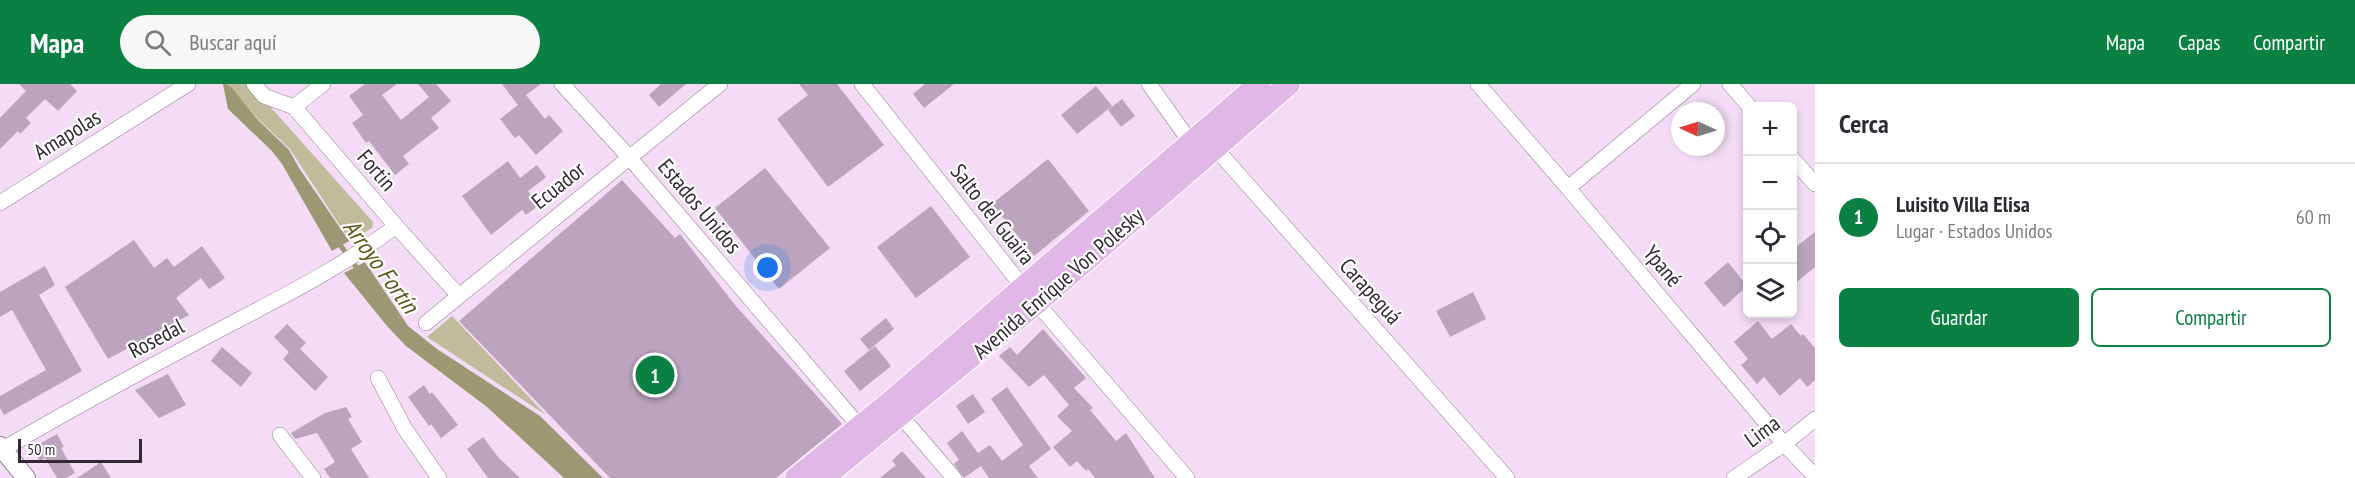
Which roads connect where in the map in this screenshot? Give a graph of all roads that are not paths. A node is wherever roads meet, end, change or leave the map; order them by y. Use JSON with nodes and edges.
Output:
{"nodes":[{"id":1,"x":188,"y":84,"type":"edge"},
{"id":2,"x":254,"y":84,"type":"edge"},
{"id":3,"x":323,"y":84,"type":"edge"},
{"id":4,"x":562,"y":84,"type":"edge"},
{"id":5,"x":720,"y":84,"type":"edge"},
{"id":6,"x":862,"y":84,"type":"edge"},
{"id":7,"x":1149,"y":84,"type":"edge"},
{"id":8,"x":1259,"y":84,"type":"edge"},
{"id":9,"x":1289,"y":84,"type":"edge"},
{"id":10,"x":1478,"y":84,"type":"edge"},
{"id":11,"x":1692,"y":84,"type":"edge"},
{"id":12,"x":1730,"y":84,"type":"edge"},
{"id":13,"x":1746,"y":102,"type":"edge"},
{"id":14,"x":294,"y":107,"type":"junction"},
{"id":15,"x":1202,"y":141,"type":"junction"},
{"id":16,"x":628,"y":157,"type":"junction"},
{"id":17,"x":1797,"y":164,"type":"edge"},
{"id":18,"x":1815,"y":184,"type":"edge"},
{"id":19,"x":1568,"y":188,"type":"junction"},
{"id":20,"x":0,"y":203,"type":"edge"},
{"id":21,"x":396,"y":226,"type":"junction"},
{"id":22,"x":1031,"y":295,"type":"junction"},
{"id":23,"x":459,"y":296,"type":"junction"},
{"id":24,"x":426,"y":323,"type":"dead end"},
{"id":25,"x":378,"y":378,"type":"dead end"},
{"id":26,"x":895,"y":410,"type":"junction"},
{"id":27,"x":1815,"y":419,"type":"edge"},
{"id":28,"x":865,"y":433,"type":"junction"},
{"id":29,"x":280,"y":435,"type":"dead end"},
{"id":30,"x":1784,"y":444,"type":"junction"},
{"id":31,"x":1,"y":449,"type":"edge"},
{"id":32,"x":1815,"y":476,"type":"edge"},
{"id":33,"x":26,"y":478,"type":"edge"},
{"id":34,"x":313,"y":478,"type":"edge"},
{"id":35,"x":439,"y":478,"type":"edge"},
{"id":36,"x":796,"y":478,"type":"edge"},
{"id":37,"x":823,"y":478,"type":"edge"},
{"id":38,"x":954,"y":478,"type":"edge"},
{"id":39,"x":1187,"y":478,"type":"edge"},
{"id":40,"x":1507,"y":478,"type":"edge"},
{"id":41,"x":1734,"y":478,"type":"edge"}],
"edges":[{"from":1,"to":20,"type":"street","name":"Amapolas"},
{"from":2,"to":14,"type":"street","name":"Fortin"},
{"from":3,"to":14,"type":"street"},
{"from":4,"to":16,"type":"street","name":"Estados Unidos"},
{"from":5,"to":16,"type":"street","name":"Ecuador"},
{"from":6,"to":22,"type":"street","name":"Salto del Guaira"},
{"from":7,"to":15,"type":"street","name":"Carapeguá"},
{"from":8,"to":15,"type":"main road","name":"Avenida Enrique Von Polesky"},
{"from":9,"to":15,"type":"main road","name":"Avenida Enrique Von Polesky"},
{"from":10,"to":19,"type":"street","name":"Ypané"},
{"from":11,"to":19,"type":"street"},
{"from":12,"to":13,"type":"street"},
{"from":14,"to":21,"type":"street","name":"Fortin"},
{"from":15,"to":22,"type":"main road","name":"Avenida Enrique Von Polesky"},
{"from":15,"to":40,"type":"street","name":"Carapeguá"},
{"from":16,"to":23,"type":"street","name":"Ecuador"},
{"from":16,"to":28,"type":"street","name":"Estados Unidos"},
{"from":17,"to":18,"type":"street"},
{"from":19,"to":30,"type":"street","name":"Ypané"},
{"from":21,"to":23,"type":"street","name":"Fortin"},
{"from":21,"to":31,"type":"street","name":"Rosedal"},
{"from":22,"to":26,"type":"main road","name":"Avenida Enrique Von Polesky"},
{"from":22,"to":39,"type":"street","name":"Salto del Guaira"},
{"from":23,"to":24,"type":"street","name":"Ecuador"},
{"from":25,"to":35,"type":"street"},
{"from":26,"to":28,"type":"main road","name":"Avenida Enrique Von Polesky"},
{"from":26,"to":38,"type":"street"},
{"from":27,"to":30,"type":"street","name":"Lima"},
{"from":28,"to":36,"type":"main road","name":"Avenida Enrique Von Polesky"},
{"from":28,"to":37,"type":"main road","name":"Avenida Enrique Von Polesky"},
{"from":29,"to":34,"type":"street"},
{"from":30,"to":32,"type":"street","name":"Ypané"},
{"from":30,"to":41,"type":"street","name":"Lima"},
{"from":31,"to":33,"type":"street"}]}
